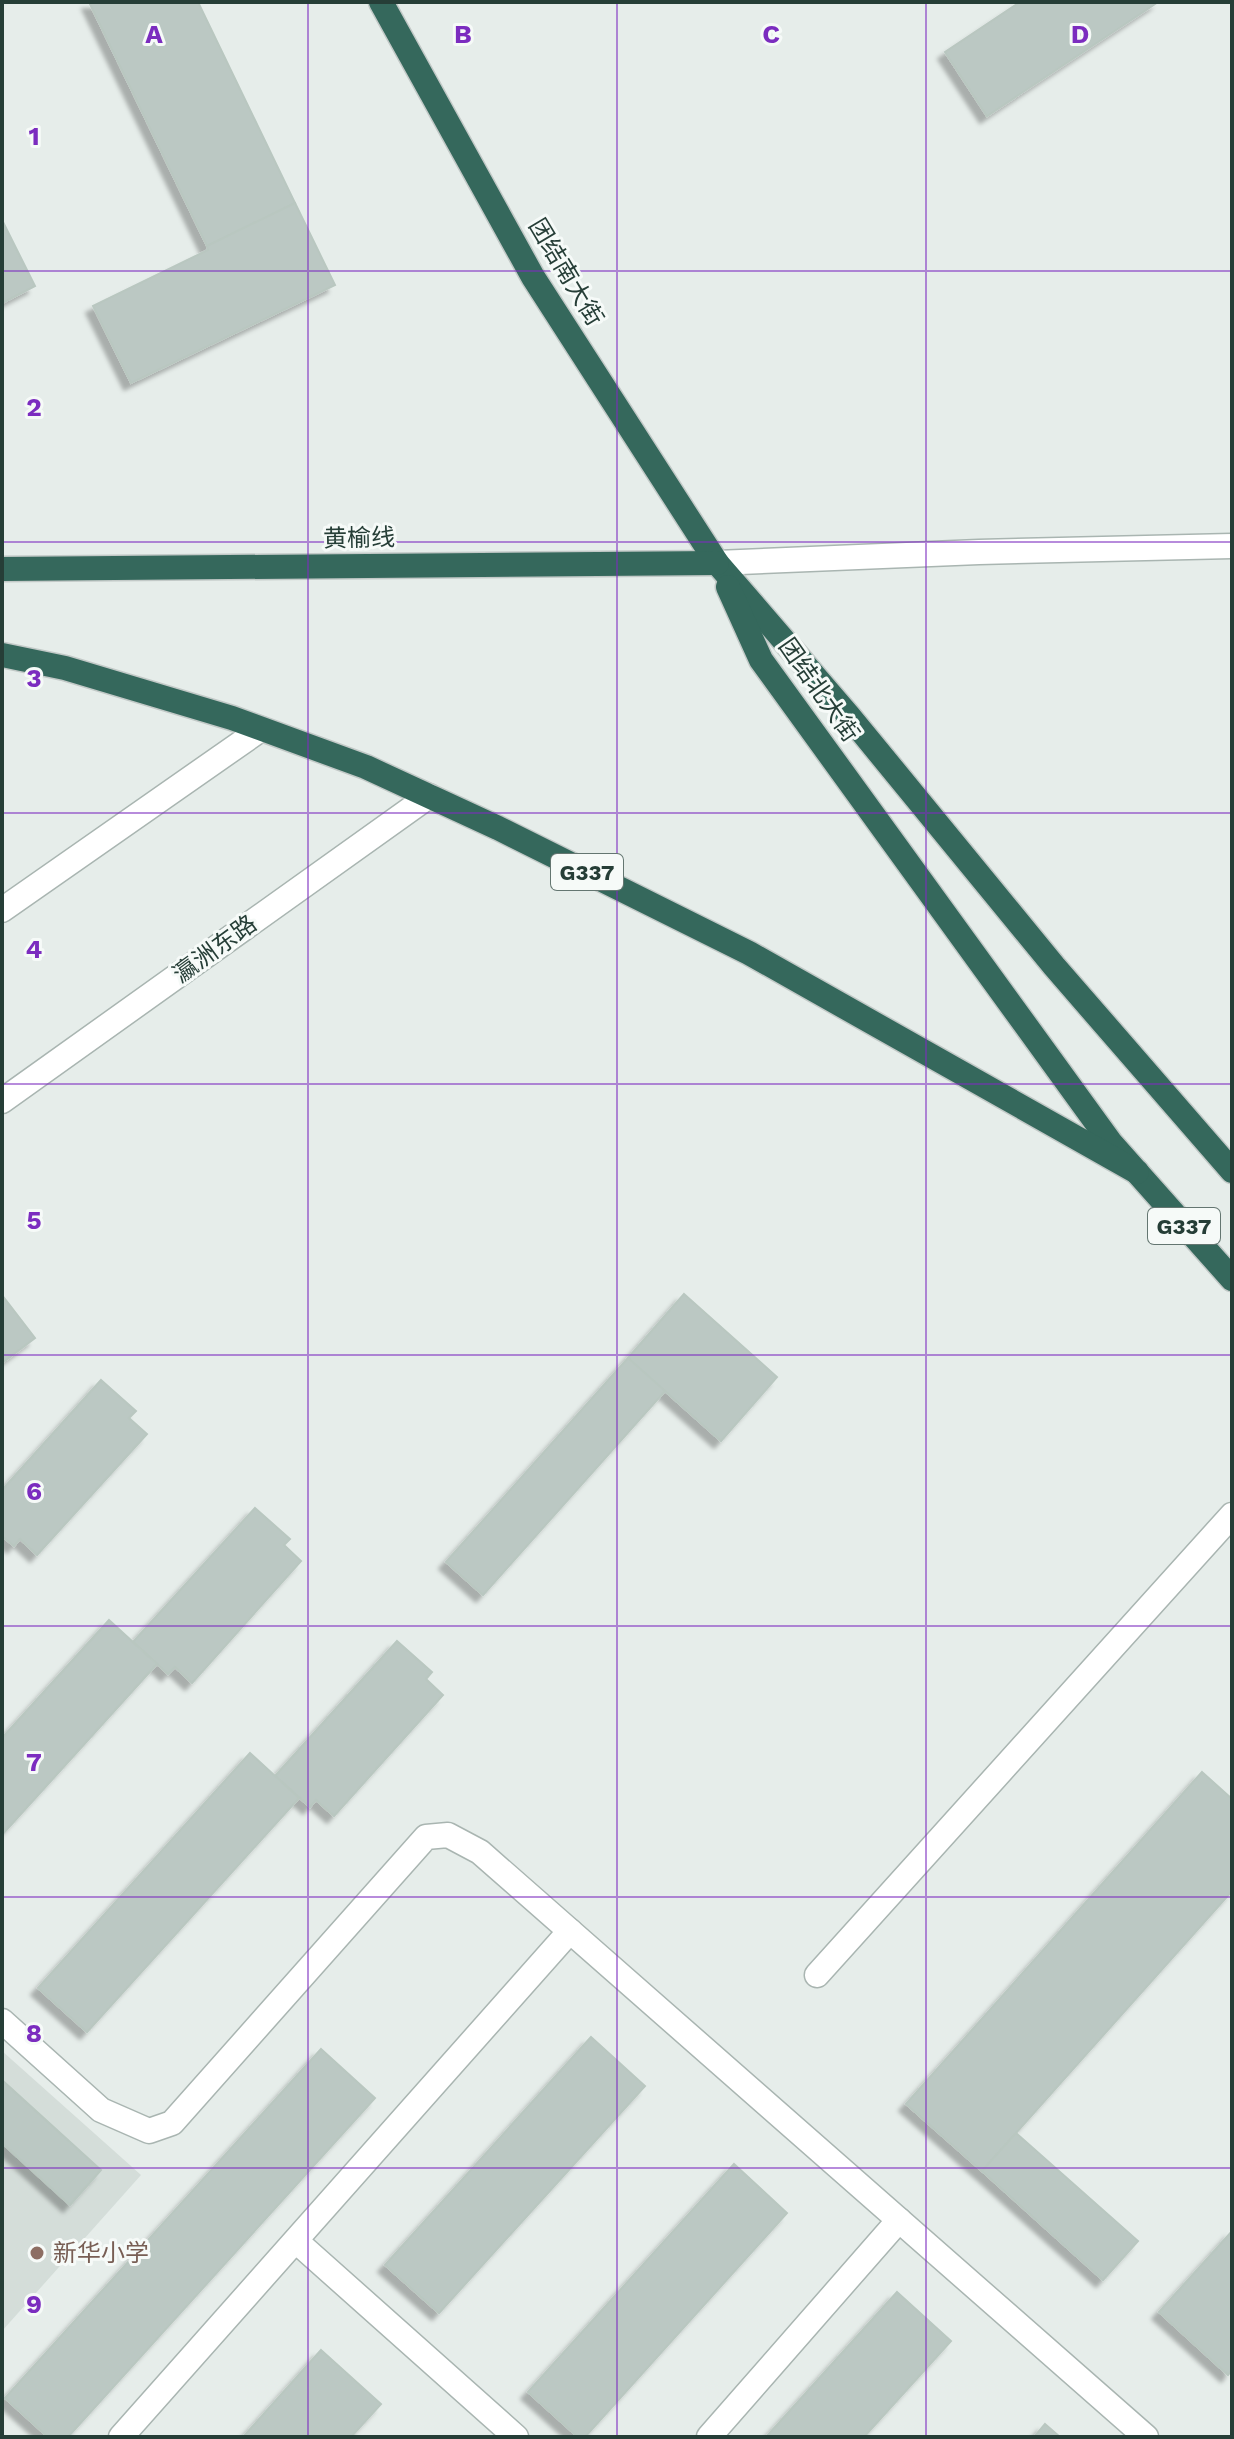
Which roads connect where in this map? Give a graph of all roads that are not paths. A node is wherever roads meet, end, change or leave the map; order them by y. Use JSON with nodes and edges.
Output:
{"nodes":[{"id":1,"x":381,"y":2,"type":"edge"},
{"id":2,"x":1232,"y":546,"type":"edge"},
{"id":3,"x":717,"y":563,"type":"junction"},
{"id":4,"x":2,"y":569,"type":"edge"},
{"id":5,"x":2,"y":655,"type":"edge"},
{"id":6,"x":261,"y":729,"type":"junction"},
{"id":7,"x":429,"y":796,"type":"junction"},
{"id":8,"x":2,"y":910,"type":"edge"},
{"id":9,"x":2,"y":1101,"type":"edge"},
{"id":10,"x":1232,"y":1171,"type":"edge"},
{"id":11,"x":1137,"y":1172,"type":"junction"},
{"id":12,"x":1232,"y":1279,"type":"edge"},
{"id":13,"x":1232,"y":1515,"type":"edge"},
{"id":14,"x":570,"y":1931,"type":"junction"},
{"id":15,"x":817,"y":1975,"type":"dead end"},
{"id":16,"x":2,"y":2021,"type":"edge"},
{"id":17,"x":899,"y":2220,"type":"junction"},
{"id":18,"x":296,"y":2241,"type":"junction"},
{"id":19,"x":121,"y":2437,"type":"edge"},
{"id":20,"x":516,"y":2437,"type":"edge"},
{"id":21,"x":709,"y":2437,"type":"edge"},
{"id":22,"x":1146,"y":2437,"type":"edge"}],
"edges":[{"from":1,"to":3,"type":"highway","name":"团结南大街"},
{"from":2,"to":3,"type":"street"},
{"from":3,"to":4,"type":"highway","name":"黄榆线"},
{"from":3,"to":10,"type":"highway","name":"团结北大街"},
{"from":3,"to":11,"type":"highway","name":"团结北大街"},
{"from":5,"to":6,"type":"highway","number":"G337"},
{"from":6,"to":7,"type":"highway","number":"G337"},
{"from":6,"to":8,"type":"street"},
{"from":7,"to":9,"type":"street","name":"瀛洲东路"},
{"from":7,"to":11,"type":"highway","number":"G337"},
{"from":11,"to":12,"type":"highway","name":"团结北大街","number":"G337"},
{"from":13,"to":15,"type":"street"},
{"from":14,"to":16,"type":"street"},
{"from":14,"to":17,"type":"street"},
{"from":14,"to":18,"type":"street"},
{"from":17,"to":21,"type":"street"},
{"from":17,"to":22,"type":"street"},
{"from":18,"to":19,"type":"street"},
{"from":18,"to":20,"type":"street"}]}
